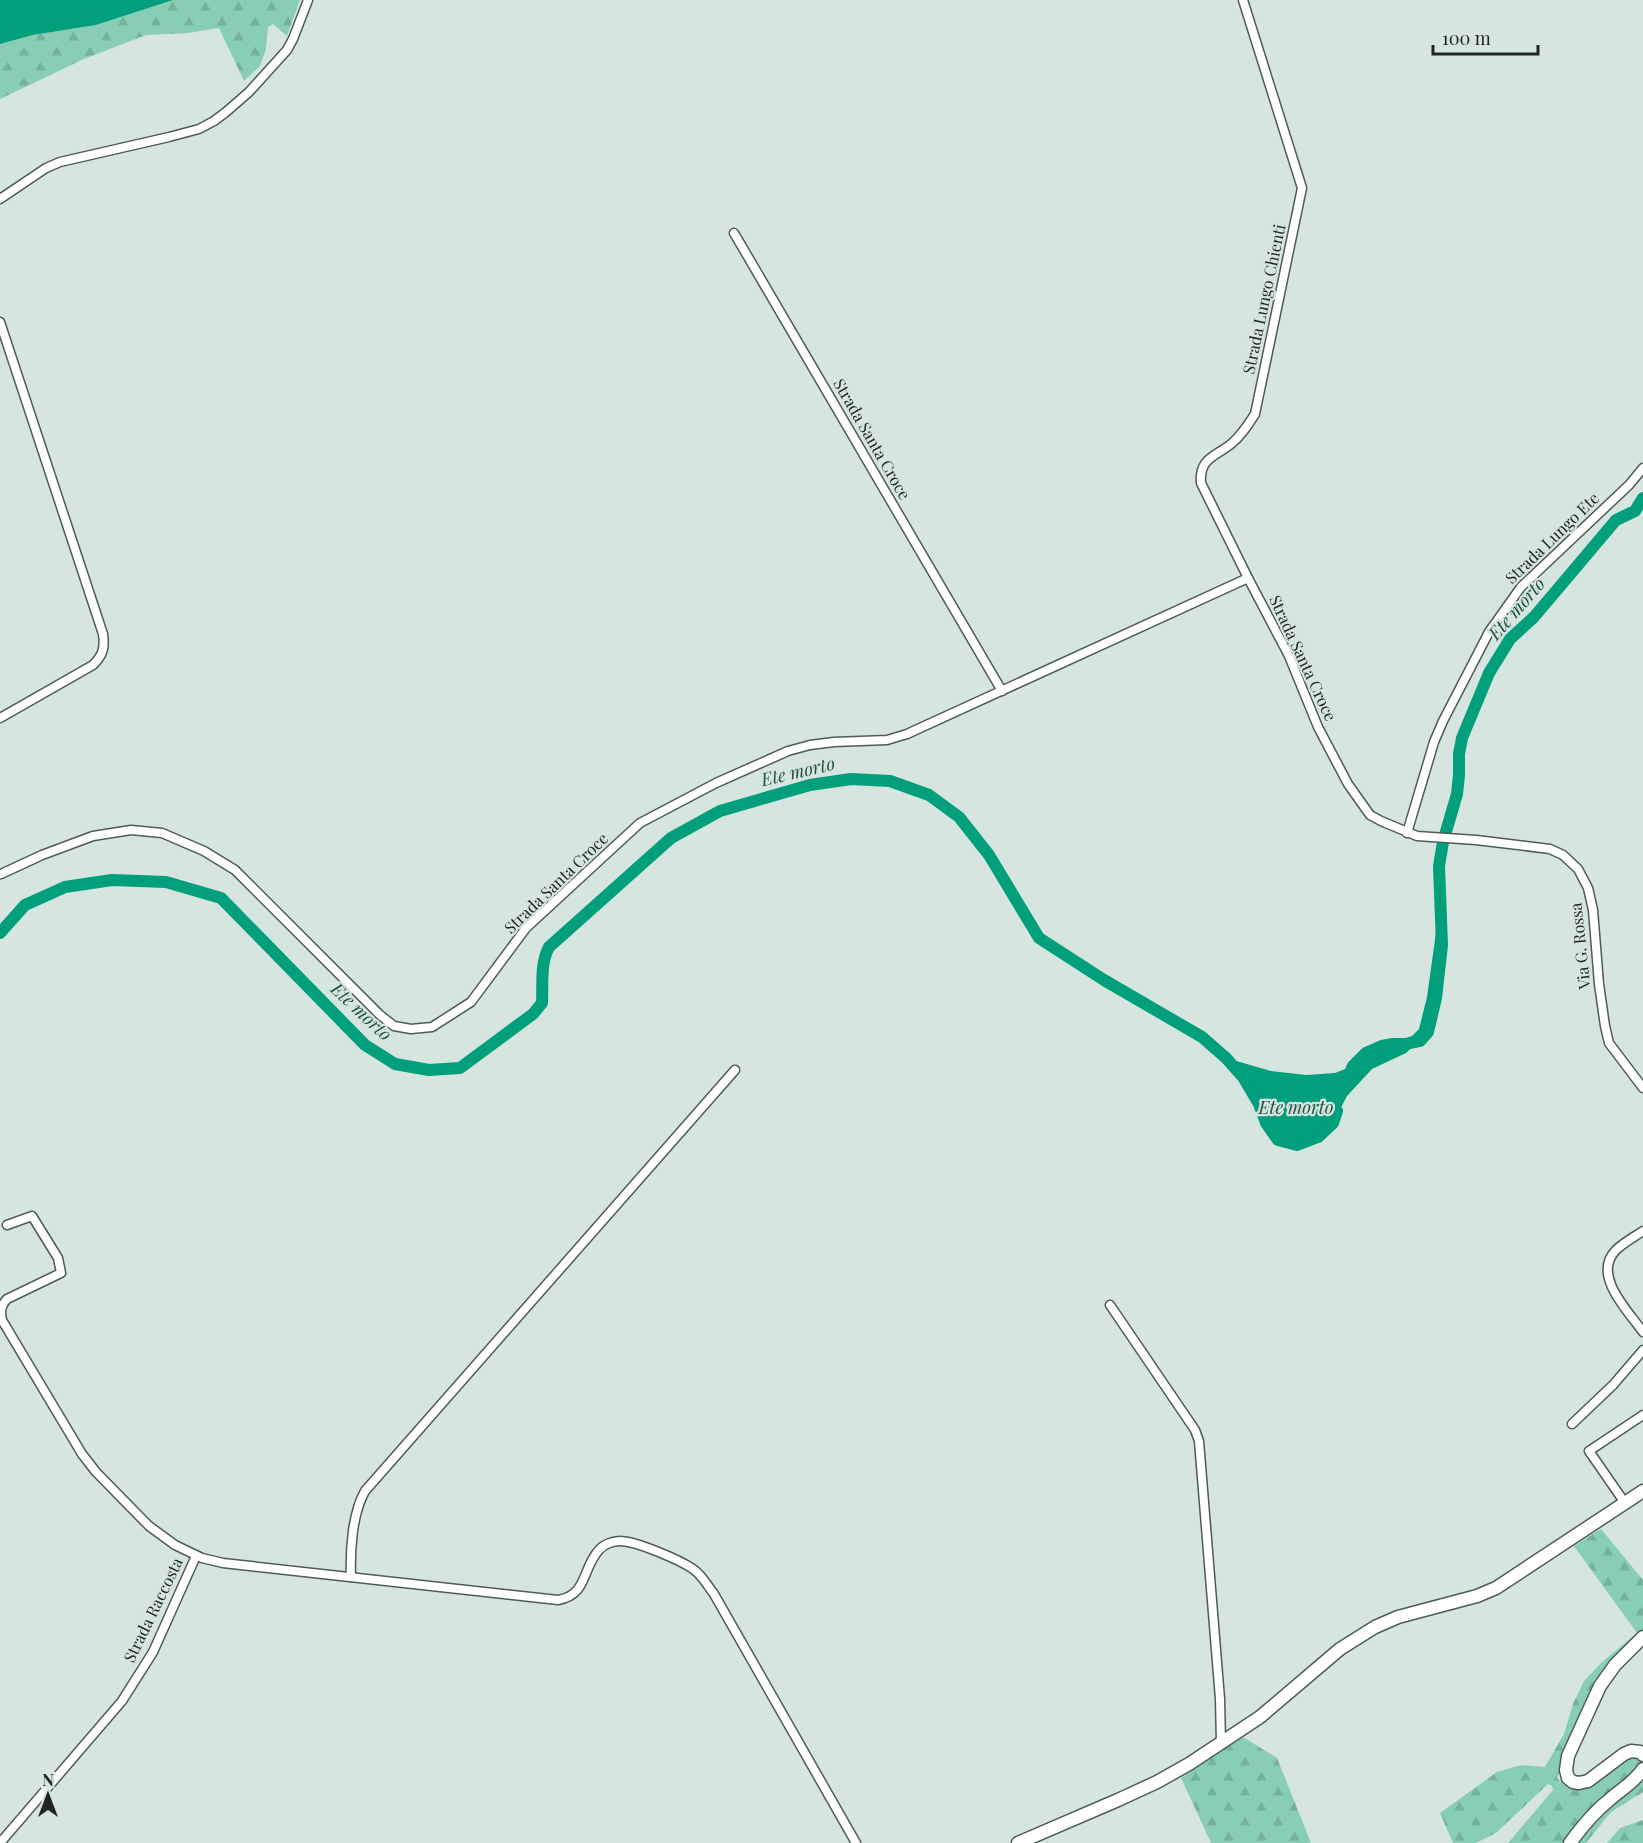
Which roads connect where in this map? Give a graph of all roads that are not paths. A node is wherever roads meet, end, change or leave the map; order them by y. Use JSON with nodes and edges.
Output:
{"nodes":[{"id":1,"x":308,"y":0,"type":"edge"},
{"id":2,"x":1243,"y":0,"type":"edge"},
{"id":3,"x":0,"y":199,"type":"edge"},
{"id":4,"x":734,"y":233,"type":"dead end"},
{"id":5,"x":0,"y":322,"type":"edge"},
{"id":6,"x":1643,"y":468,"type":"edge"},
{"id":7,"x":1248,"y":578,"type":"junction"},
{"id":8,"x":1002,"y":691,"type":"junction"},
{"id":9,"x":0,"y":718,"type":"edge"},
{"id":10,"x":1407,"y":833,"type":"junction"},
{"id":11,"x":1417,"y":836,"type":"joint"},
{"id":12,"x":0,"y":873,"type":"edge"},
{"id":13,"x":735,"y":1070,"type":"dead end"},
{"id":14,"x":1643,"y":1088,"type":"edge"},
{"id":15,"x":7,"y":1225,"type":"dead end"},
{"id":16,"x":1643,"y":1231,"type":"edge"},
{"id":17,"x":1110,"y":1305,"type":"dead end"},
{"id":18,"x":1643,"y":1332,"type":"edge"},
{"id":19,"x":1643,"y":1350,"type":"edge"},
{"id":20,"x":1643,"y":1415,"type":"edge"},
{"id":21,"x":1572,"y":1424,"type":"dead end"},
{"id":22,"x":1643,"y":1491,"type":"edge"},
{"id":23,"x":1625,"y":1503,"type":"junction"},
{"id":24,"x":196,"y":1556,"type":"junction"},
{"id":25,"x":351,"y":1577,"type":"junction"},
{"id":26,"x":1643,"y":1637,"type":"edge"},
{"id":27,"x":1221,"y":1742,"type":"junction"},
{"id":28,"x":1643,"y":1755,"type":"edge"},
{"id":29,"x":1643,"y":1769,"type":"edge"},
{"id":30,"x":0,"y":1843,"type":"edge"},
{"id":31,"x":856,"y":1843,"type":"edge"},
{"id":32,"x":1018,"y":1843,"type":"edge"},
{"id":33,"x":1570,"y":1843,"type":"edge"}],
"edges":[{"from":1,"to":3,"type":"street"},
{"from":2,"to":7,"type":"street","name":"Strada Lungo Chienti"},
{"from":4,"to":8,"type":"street","name":"Strada Santa Croce"},
{"from":5,"to":9,"type":"street"},
{"from":6,"to":10,"type":"street","name":"Strada Lungo Ete"},
{"from":7,"to":8,"type":"street","name":"Strada Santa Croce"},
{"from":7,"to":10,"type":"street","name":"Strada Santa Croce"},
{"from":8,"to":12,"type":"street","name":"Strada Santa Croce"},
{"from":10,"to":11,"type":"street","name":"Strada Santa Croce"},
{"from":11,"to":14,"type":"street","name":"Via G. Rossa"},
{"from":13,"to":25,"type":"street"},
{"from":15,"to":24,"type":"street"},
{"from":16,"to":18,"type":"street"},
{"from":17,"to":27,"type":"street"},
{"from":19,"to":21,"type":"street"},
{"from":20,"to":23,"type":"street"},
{"from":22,"to":23,"type":"main road"},
{"from":23,"to":27,"type":"main road"},
{"from":24,"to":25,"type":"street"},
{"from":24,"to":30,"type":"street","name":"Strada Raccosta"},
{"from":25,"to":31,"type":"street"},
{"from":26,"to":28,"type":"main road"},
{"from":27,"to":32,"type":"main road"},
{"from":29,"to":33,"type":"main road"}]}
